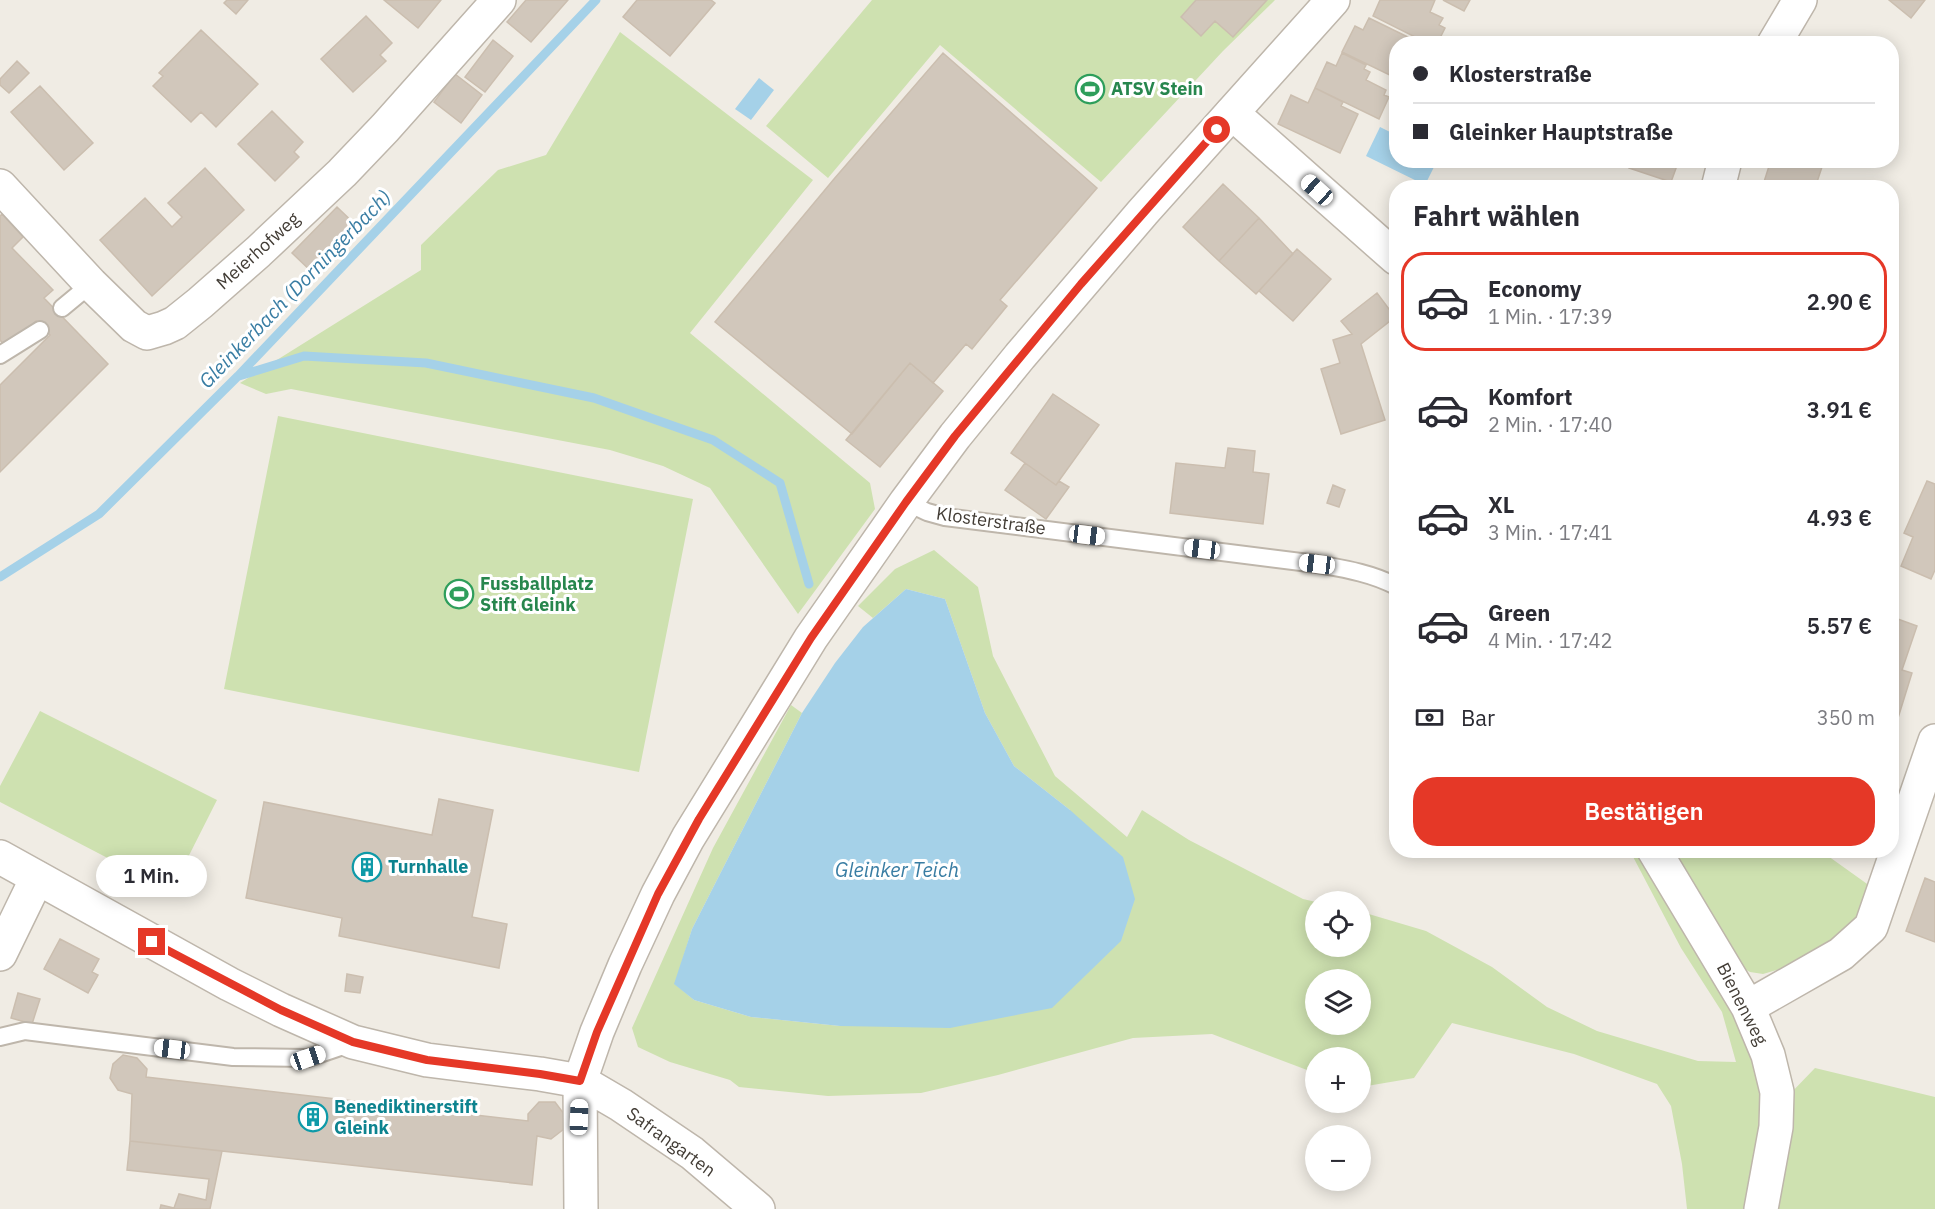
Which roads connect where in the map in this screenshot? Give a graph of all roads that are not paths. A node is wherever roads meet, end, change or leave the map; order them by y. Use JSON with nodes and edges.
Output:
{"nodes":[{"id":1,"x":499,"y":0,"type":"edge"},
{"id":2,"x":1334,"y":0,"type":"edge"},
{"id":3,"x":1800,"y":0,"type":"edge"},
{"id":4,"x":1779,"y":36,"type":"edge"},
{"id":5,"x":1232,"y":113,"type":"junction"},
{"id":6,"x":0,"y":186,"type":"edge"},
{"id":7,"x":1389,"y":252,"type":"edge"},
{"id":8,"x":91,"y":284,"type":"junction"},
{"id":9,"x":62,"y":308,"type":"dead end"},
{"id":10,"x":40,"y":330,"type":"dead end"},
{"id":11,"x":0,"y":355,"type":"edge"},
{"id":12,"x":906,"y":502,"type":"junction"},
{"id":13,"x":1389,"y":582,"type":"edge"},
{"id":14,"x":1935,"y":741,"type":"edge"},
{"id":15,"x":1899,"y":847,"type":"edge"},
{"id":16,"x":0,"y":857,"type":"edge"},
{"id":17,"x":1659,"y":858,"type":"edge"},
{"id":18,"x":1895,"y":858,"type":"edge"},
{"id":19,"x":38,"y":878,"type":"junction"},
{"id":20,"x":0,"y":954,"type":"edge"},
{"id":21,"x":1748,"y":1007,"type":"junction"},
{"id":22,"x":0,"y":1037,"type":"edge"},
{"id":23,"x":353,"y":1042,"type":"junction"},
{"id":24,"x":580,"y":1081,"type":"junction"},
{"id":25,"x":581,"y":1209,"type":"edge"},
{"id":26,"x":758,"y":1209,"type":"edge"},
{"id":27,"x":1761,"y":1209,"type":"edge"}],
"edges":[{"from":1,"to":8,"type":"street","name":"Meierhofweg"},
{"from":2,"to":5,"type":"street","name":"Klosterstraße"},
{"from":3,"to":4,"type":"street"},
{"from":5,"to":7,"type":"street"},
{"from":5,"to":12,"type":"street","name":"Klosterstraße"},
{"from":6,"to":8,"type":"street","name":"Meierhofweg"},
{"from":8,"to":9,"type":"lane"},
{"from":10,"to":11,"type":"lane"},
{"from":12,"to":13,"type":"lane","name":"Klosterstraße"},
{"from":12,"to":24,"type":"street","name":"Klosterstraße"},
{"from":14,"to":15,"type":"street"},
{"from":16,"to":19,"type":"street"},
{"from":17,"to":21,"type":"street","name":"Bienenweg"},
{"from":18,"to":21,"type":"street"},
{"from":19,"to":20,"type":"street"},
{"from":19,"to":23,"type":"street"},
{"from":21,"to":27,"type":"street","name":"Bienenweg"},
{"from":22,"to":23,"type":"lane"},
{"from":23,"to":24,"type":"street"},
{"from":24,"to":25,"type":"street","name":"Klosterstraße"},
{"from":24,"to":26,"type":"street","name":"Safrangarten"}]}
